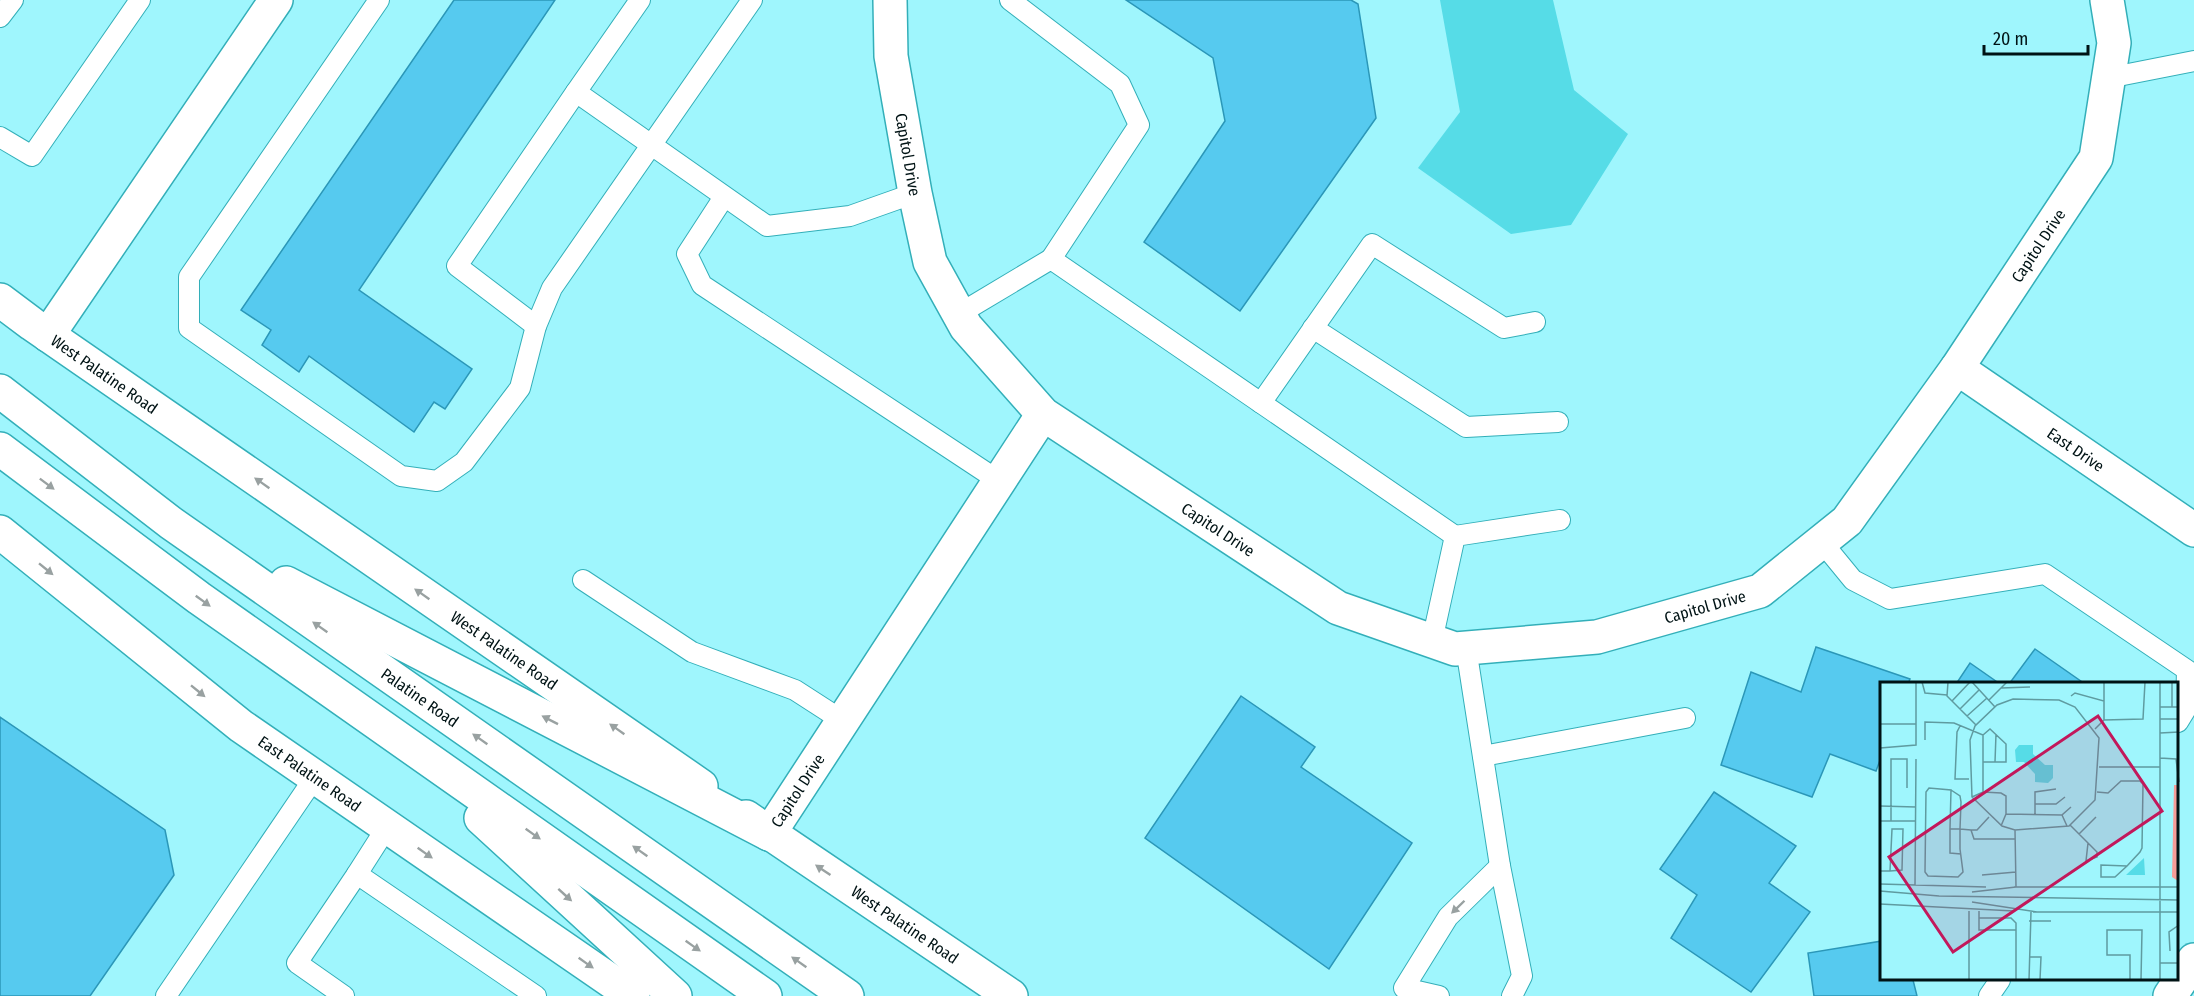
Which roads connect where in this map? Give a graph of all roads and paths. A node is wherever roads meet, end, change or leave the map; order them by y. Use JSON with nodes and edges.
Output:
{"nodes":[{"id":1,"x":13,"y":0,"type":"edge"},
{"id":2,"x":140,"y":0,"type":"edge"},
{"id":3,"x":276,"y":0,"type":"edge"},
{"id":4,"x":379,"y":0,"type":"edge"},
{"id":5,"x":640,"y":0,"type":"edge"},
{"id":6,"x":752,"y":0,"type":"edge"},
{"id":7,"x":890,"y":0,"type":"edge"},
{"id":8,"x":1010,"y":0,"type":"edge"},
{"id":9,"x":2107,"y":0,"type":"edge"},
{"id":10,"x":0,"y":17,"type":"edge"},
{"id":11,"x":2194,"y":61,"type":"edge"},
{"id":12,"x":2108,"y":78,"type":"junction"},
{"id":13,"x":576,"y":92,"type":"junction"},
{"id":14,"x":0,"y":137,"type":"edge"},
{"id":15,"x":650,"y":144,"type":"junction"},
{"id":16,"x":915,"y":193,"type":"junction"},
{"id":17,"x":724,"y":197,"type":"junction"},
{"id":18,"x":1051,"y":259,"type":"junction"},
{"id":19,"x":0,"y":300,"type":"edge"},
{"id":20,"x":959,"y":314,"type":"junction"},
{"id":21,"x":1535,"y":322,"type":"dead end"},
{"id":22,"x":536,"y":326,"type":"junction"},
{"id":23,"x":1313,"y":328,"type":"junction"},
{"id":24,"x":48,"y":335,"type":"junction"},
{"id":25,"x":1957,"y":368,"type":"junction"},
{"id":26,"x":0,"y":391,"type":"edge"},
{"id":27,"x":1261,"y":403,"type":"junction"},
{"id":28,"x":1043,"y":414,"type":"junction"},
{"id":29,"x":1558,"y":422,"type":"dead end"},
{"id":30,"x":0,"y":449,"type":"edge"},
{"id":31,"x":999,"y":481,"type":"junction"},
{"id":32,"x":1560,"y":520,"type":"dead end"},
{"id":33,"x":171,"y":523,"type":"junction"},
{"id":34,"x":2194,"y":530,"type":"edge"},
{"id":35,"x":0,"y":532,"type":"edge"},
{"id":36,"x":1455,"y":536,"type":"junction"},
{"id":37,"x":1821,"y":541,"type":"junction"},
{"id":38,"x":583,"y":580,"type":"dead end"},
{"id":39,"x":1432,"y":641,"type":"junction"},
{"id":40,"x":1466,"y":648,"type":"junction"},
{"id":41,"x":1685,"y":718,"type":"dead end"},
{"id":42,"x":2179,"y":720,"type":"edge"},
{"id":43,"x":843,"y":721,"type":"junction"},
{"id":44,"x":382,"y":728,"type":"junction"},
{"id":45,"x":1483,"y":756,"type":"junction"},
{"id":46,"x":315,"y":777,"type":"junction"},
{"id":47,"x":387,"y":827,"type":"junction"},
{"id":48,"x":769,"y":834,"type":"junction"},
{"id":49,"x":1500,"y":866,"type":"junction"},
{"id":50,"x":357,"y":874,"type":"junction"},
{"id":51,"x":2194,"y":960,"type":"edge"},
{"id":52,"x":2000,"y":981,"type":"edge"},
{"id":53,"x":166,"y":996,"type":"edge"},
{"id":54,"x":344,"y":996,"type":"edge"},
{"id":55,"x":536,"y":996,"type":"edge"},
{"id":56,"x":633,"y":996,"type":"edge"},
{"id":57,"x":675,"y":996,"type":"edge"},
{"id":58,"x":765,"y":996,"type":"edge"},
{"id":59,"x":847,"y":996,"type":"edge"},
{"id":60,"x":1011,"y":996,"type":"edge"},
{"id":61,"x":1439,"y":996,"type":"edge"},
{"id":62,"x":1512,"y":996,"type":"edge"},
{"id":63,"x":1989,"y":996,"type":"edge"},
{"id":64,"x":2169,"y":996,"type":"edge"}],
"edges":[{"from":1,"to":10,"type":"lane"},
{"from":2,"to":14,"type":"lane"},
{"from":3,"to":24,"type":"main road"},
{"from":4,"to":22,"type":"lane"},
{"from":5,"to":13,"type":"lane"},
{"from":6,"to":15,"type":"lane"},
{"from":7,"to":16,"type":"main road","name":"Capitol Drive"},
{"from":8,"to":18,"type":"lane"},
{"from":9,"to":12,"type":"main road","name":"Capitol Drive"},
{"from":11,"to":12,"type":"lane"},
{"from":12,"to":25,"type":"main road","name":"Capitol Drive"},
{"from":13,"to":15,"type":"lane"},
{"from":13,"to":22,"type":"lane"},
{"from":15,"to":17,"type":"lane"},
{"from":15,"to":22,"type":"lane"},
{"from":16,"to":17,"type":"lane"},
{"from":16,"to":20,"type":"main road","name":"Capitol Drive"},
{"from":17,"to":31,"type":"lane"},
{"from":18,"to":20,"type":"lane"},
{"from":18,"to":27,"type":"lane"},
{"from":19,"to":24,"type":"main road","name":"West Palatine Road"},
{"from":20,"to":28,"type":"main road","name":"Capitol Drive"},
{"from":21,"to":23,"type":"lane"},
{"from":23,"to":27,"type":"lane"},
{"from":23,"to":29,"type":"lane"},
{"from":48,"to":24,"type":"main road","name":"West Palatine Road","one_way":true},
{"from":25,"to":34,"type":"main road","name":"East Drive"},
{"from":25,"to":37,"type":"main road","name":"Capitol Drive"},
{"from":26,"to":33,"type":"main road","name":"Palatine Road"},
{"from":27,"to":36,"type":"lane"},
{"from":28,"to":31,"type":"main road","name":"Capitol Drive"},
{"from":28,"to":39,"type":"main road","name":"Capitol Drive"},
{"from":30,"to":44,"type":"main road","one_way":true},
{"from":31,"to":43,"type":"main road","name":"Capitol Drive"},
{"from":32,"to":36,"type":"lane"},
{"from":48,"to":33,"type":"main road","one_way":true},
{"from":59,"to":33,"type":"main road","name":"Palatine Road","one_way":true},
{"from":35,"to":46,"type":"main road","name":"East Palatine Road","one_way":true},
{"from":36,"to":39,"type":"lane"},
{"from":37,"to":40,"type":"main road","name":"Capitol Drive"},
{"from":37,"to":42,"type":"lane"},
{"from":38,"to":43,"type":"lane"},
{"from":39,"to":40,"type":"main road","name":"Capitol Drive"},
{"from":40,"to":45,"type":"lane"},
{"from":41,"to":45,"type":"lane"},
{"from":43,"to":48,"type":"main road","name":"Capitol Drive"},
{"from":44,"to":57,"type":"main road","one_way":true},
{"from":44,"to":58,"type":"main road","one_way":true},
{"from":45,"to":49,"type":"lane"},
{"from":46,"to":47,"type":"main road","name":"East Palatine Road"},
{"from":46,"to":53,"type":"lane"},
{"from":47,"to":50,"type":"lane"},
{"from":47,"to":56,"type":"main road","name":"East Palatine Road","one_way":true},
{"from":60,"to":48,"type":"main road","name":"West Palatine Road","one_way":true},
{"from":49,"to":61,"type":"lane","one_way":true},
{"from":49,"to":62,"type":"lane"},
{"from":50,"to":54,"type":"lane"},
{"from":50,"to":55,"type":"lane"},
{"from":51,"to":64,"type":"main road"},
{"from":52,"to":63,"type":"lane"}]}
